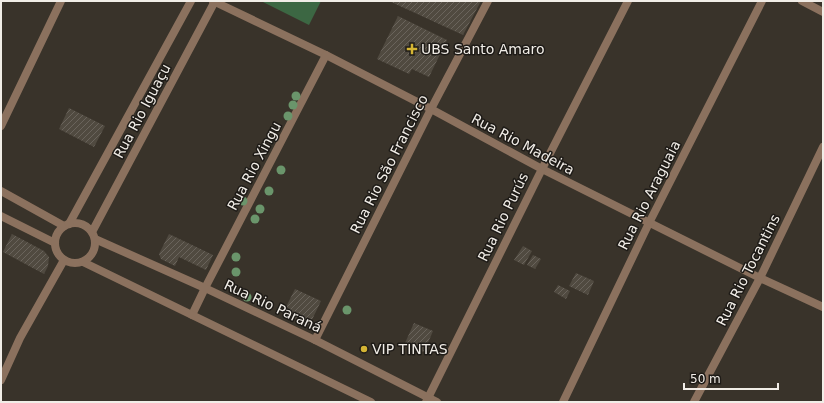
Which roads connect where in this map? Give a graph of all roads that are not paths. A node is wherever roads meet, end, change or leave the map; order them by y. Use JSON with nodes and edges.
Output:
{"nodes":[{"id":1,"x":61,"y":1,"type":"edge"},
{"id":2,"x":191,"y":1,"type":"edge"},
{"id":3,"x":214,"y":1,"type":"edge"},
{"id":4,"x":488,"y":1,"type":"edge"},
{"id":5,"x":628,"y":1,"type":"edge"},
{"id":6,"x":762,"y":1,"type":"edge"},
{"id":7,"x":802,"y":1,"type":"edge"},
{"id":8,"x":823,"y":12,"type":"edge"},
{"id":9,"x":326,"y":56,"type":"junction"},
{"id":10,"x":431,"y":109,"type":"junction"},
{"id":11,"x":1,"y":126,"type":"edge"},
{"id":12,"x":823,"y":148,"type":"edge"},
{"id":13,"x":542,"y":169,"type":"junction"},
{"id":14,"x":1,"y":191,"type":"edge"},
{"id":15,"x":1,"y":216,"type":"edge"},
{"id":16,"x":649,"y":223,"type":"junction"},
{"id":17,"x":67,"y":225,"type":"junction"},
{"id":18,"x":94,"y":236,"type":"junction"},
{"id":19,"x":55,"y":243,"type":"junction"},
{"id":20,"x":64,"y":260,"type":"junction"},
{"id":21,"x":83,"y":262,"type":"junction"},
{"id":22,"x":760,"y":278,"type":"junction"},
{"id":23,"x":205,"y":288,"type":"junction"},
{"id":24,"x":823,"y":307,"type":"edge"},
{"id":25,"x":192,"y":315,"type":"junction"},
{"id":26,"x":315,"y":340,"type":"junction"},
{"id":27,"x":1,"y":380,"type":"edge"},
{"id":28,"x":427,"y":400,"type":"edge"},
{"id":29,"x":371,"y":402,"type":"edge"},
{"id":30,"x":437,"y":402,"type":"edge"},
{"id":31,"x":563,"y":402,"type":"edge"},
{"id":32,"x":694,"y":402,"type":"edge"}],
"edges":[{"from":1,"to":11,"type":"street"},
{"from":2,"to":17,"type":"street","name":"Rua Rio Iguaçu"},
{"from":3,"to":9,"type":"street","name":"Rua Rio Madeira"},
{"from":3,"to":18,"type":"street","name":"Rua Rio Iguaçu"},
{"from":4,"to":10,"type":"street","name":"Rua Rio São Francisco"},
{"from":5,"to":13,"type":"street","name":"Rua Rio Purús"},
{"from":6,"to":16,"type":"street","name":"Rua Rio Araguaia"},
{"from":7,"to":8,"type":"street"},
{"from":9,"to":10,"type":"street","name":"Rua Rio Madeira"},
{"from":9,"to":23,"type":"street","name":"Rua Rio Xingu"},
{"from":10,"to":13,"type":"street","name":"Rua Rio Madeira"},
{"from":10,"to":26,"type":"street","name":"Rua Rio São Francisco"},
{"from":12,"to":22,"type":"street","name":"Rua Rio Tocantins"},
{"from":13,"to":16,"type":"street","name":"Rua Rio Madeira"},
{"from":13,"to":28,"type":"street","name":"Rua Rio Purús"},
{"from":14,"to":17,"type":"street"},
{"from":15,"to":19,"type":"street"},
{"from":16,"to":22,"type":"street","name":"Rua Rio Madeira"},
{"from":16,"to":31,"type":"street","name":"Rua Rio Araguaia"},
{"from":17,"to":18,"type":"street"},
{"from":17,"to":19,"type":"street"},
{"from":18,"to":21,"type":"street"},
{"from":18,"to":23,"type":"street","name":"Rua Rio Paraná"},
{"from":19,"to":20,"type":"street"},
{"from":20,"to":21,"type":"street"},
{"from":20,"to":27,"type":"street"},
{"from":21,"to":25,"type":"street"},
{"from":22,"to":24,"type":"street","name":"Rua Rio Madeira"},
{"from":22,"to":32,"type":"street","name":"Rua Rio Tocantins"},
{"from":23,"to":25,"type":"street","name":"Rua Rio Xingu"},
{"from":23,"to":26,"type":"street","name":"Rua Rio Paraná"},
{"from":25,"to":29,"type":"street"},
{"from":26,"to":28,"type":"street","name":"Rua Rio Paraná"},
{"from":28,"to":30,"type":"street","name":"Rua Rio Paraná"}]}
